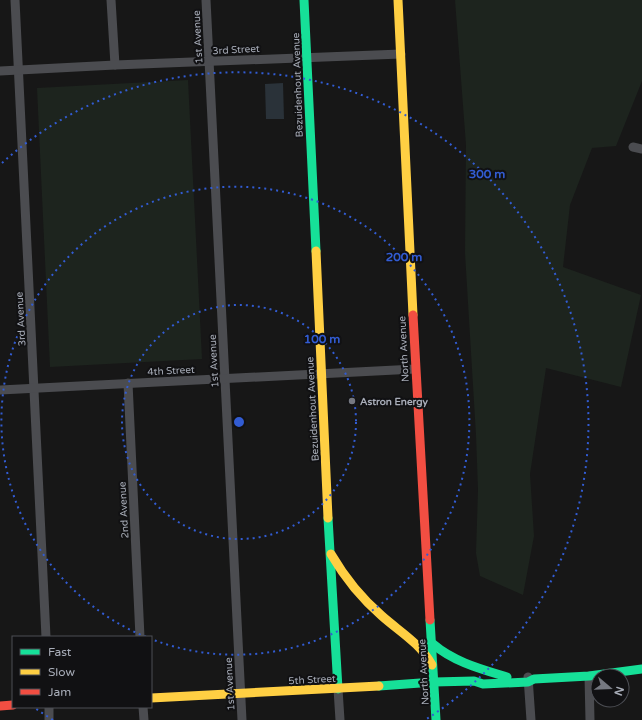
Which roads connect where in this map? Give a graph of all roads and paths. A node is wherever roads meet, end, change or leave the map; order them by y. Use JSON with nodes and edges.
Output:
{"nodes":[{"id":1,"x":15,"y":0,"type":"edge"},
{"id":2,"x":111,"y":0,"type":"edge"},
{"id":3,"x":206,"y":0,"type":"edge"},
{"id":4,"x":304,"y":0,"type":"edge"},
{"id":5,"x":398,"y":0,"type":"edge"},
{"id":6,"x":401,"y":54,"type":"junction"},
{"id":7,"x":307,"y":57,"type":"junction"},
{"id":8,"x":209,"y":61,"type":"junction"},
{"id":9,"x":114,"y":65,"type":"junction"},
{"id":10,"x":19,"y":70,"type":"junction"},
{"id":11,"x":0,"y":71,"type":"edge"},
{"id":12,"x":415,"y":369,"type":"junction"},
{"id":13,"x":322,"y":373,"type":"junction"},
{"id":14,"x":225,"y":378,"type":"junction"},
{"id":15,"x":128,"y":383,"type":"junction"},
{"id":16,"x":35,"y":388,"type":"junction"},
{"id":17,"x":0,"y":390,"type":"edge"},
{"id":18,"x":330,"y":551,"type":"junction"},
{"id":19,"x":432,"y":630,"type":"junction"},
{"id":20,"x":46,"y":636,"type":"edge"},
{"id":21,"x":140,"y":636,"type":"edge"},
{"id":22,"x":415,"y":643,"type":"junction"},
{"id":23,"x":433,"y":644,"type":"junction"},
{"id":24,"x":434,"y":669,"type":"junction"},
{"id":25,"x":642,"y":669,"type":"edge"},
{"id":26,"x":589,"y":676,"type":"junction"},
{"id":27,"x":507,"y":677,"type":"junction"},
{"id":28,"x":530,"y":679,"type":"junction"},
{"id":29,"x":474,"y":681,"type":"junction"},
{"id":30,"x":434,"y":682,"type":"junction"},
{"id":31,"x":338,"y":689,"type":"junction"},
{"id":32,"x":241,"y":694,"type":"junction"},
{"id":33,"x":152,"y":698,"type":"edge"},
{"id":34,"x":12,"y":705,"type":"edge"},
{"id":35,"x":0,"y":706,"type":"edge"},
{"id":36,"x":49,"y":708,"type":"edge"},
{"id":37,"x":143,"y":708,"type":"edge"},
{"id":38,"x":49,"y":720,"type":"edge"},
{"id":39,"x":144,"y":720,"type":"edge"},
{"id":40,"x":242,"y":720,"type":"edge"},
{"id":41,"x":340,"y":720,"type":"edge"},
{"id":42,"x":436,"y":720,"type":"edge"},
{"id":43,"x":531,"y":720,"type":"edge"},
{"id":44,"x":590,"y":720,"type":"edge"}],
"edges":[{"from":1,"to":10,"type":"street","name":"3rd Avenue"},
{"from":2,"to":9,"type":"street"},
{"from":3,"to":8,"type":"street","name":"1st Avenue"},
{"from":4,"to":7,"type":"street","name":"Bezuidenhout Avenue"},
{"from":5,"to":6,"type":"street","name":"North Avenue"},
{"from":6,"to":7,"type":"street","name":"3rd Street"},
{"from":6,"to":12,"type":"street","name":"North Avenue"},
{"from":7,"to":8,"type":"street","name":"3rd Street"},
{"from":7,"to":13,"type":"street","name":"Bezuidenhout Avenue"},
{"from":8,"to":9,"type":"street","name":"3rd Street"},
{"from":8,"to":14,"type":"street","name":"1st Avenue"},
{"from":9,"to":10,"type":"street","name":"3rd Street"},
{"from":10,"to":11,"type":"street","name":"3rd Street"},
{"from":10,"to":16,"type":"street","name":"3rd Avenue"},
{"from":12,"to":13,"type":"street","name":"4th Street"},
{"from":12,"to":19,"type":"street","name":"North Avenue"},
{"from":13,"to":14,"type":"street","name":"4th Street"},
{"from":13,"to":18,"type":"street","name":"Bezuidenhout Avenue"},
{"from":14,"to":15,"type":"street","name":"4th Street"},
{"from":14,"to":32,"type":"street","name":"1st Avenue"},
{"from":15,"to":16,"type":"street","name":"4th Street"},
{"from":15,"to":21,"type":"street","name":"2nd Avenue"},
{"from":16,"to":17,"type":"street","name":"4th Street"},
{"from":16,"to":20,"type":"street","name":"3rd Avenue"},
{"from":18,"to":22,"type":"street"},
{"from":18,"to":31,"type":"street","name":"Bezuidenhout Avenue"},
{"from":19,"to":22,"type":"street"},
{"from":19,"to":23,"type":"street","name":"North Avenue"},
{"from":22,"to":24,"type":"street"},
{"from":23,"to":24,"type":"street","name":"North Avenue"},
{"from":23,"to":27,"type":"street"},
{"from":24,"to":30,"type":"street","name":"North Avenue"},
{"from":25,"to":26,"type":"street"},
{"from":26,"to":28,"type":"street"},
{"from":26,"to":44,"type":"street"},
{"from":27,"to":28,"type":"street","name":"5th Street"},
{"from":27,"to":29,"type":"street","name":"5th Street"},
{"from":28,"to":29,"type":"street","name":"5th Street"},
{"from":28,"to":43,"type":"street"},
{"from":29,"to":30,"type":"street","name":"5th Street"},
{"from":30,"to":31,"type":"street","name":"5th Street"},
{"from":30,"to":42,"type":"street","name":"North Avenue"},
{"from":31,"to":32,"type":"street","name":"5th Street"},
{"from":31,"to":41,"type":"street","name":"Bezuidenhout Avenue"},
{"from":32,"to":33,"type":"street","name":"5th Street"},
{"from":32,"to":40,"type":"street","name":"1st Avenue"},
{"from":34,"to":35,"type":"street"},
{"from":36,"to":38,"type":"street"},
{"from":37,"to":39,"type":"street"}]}
